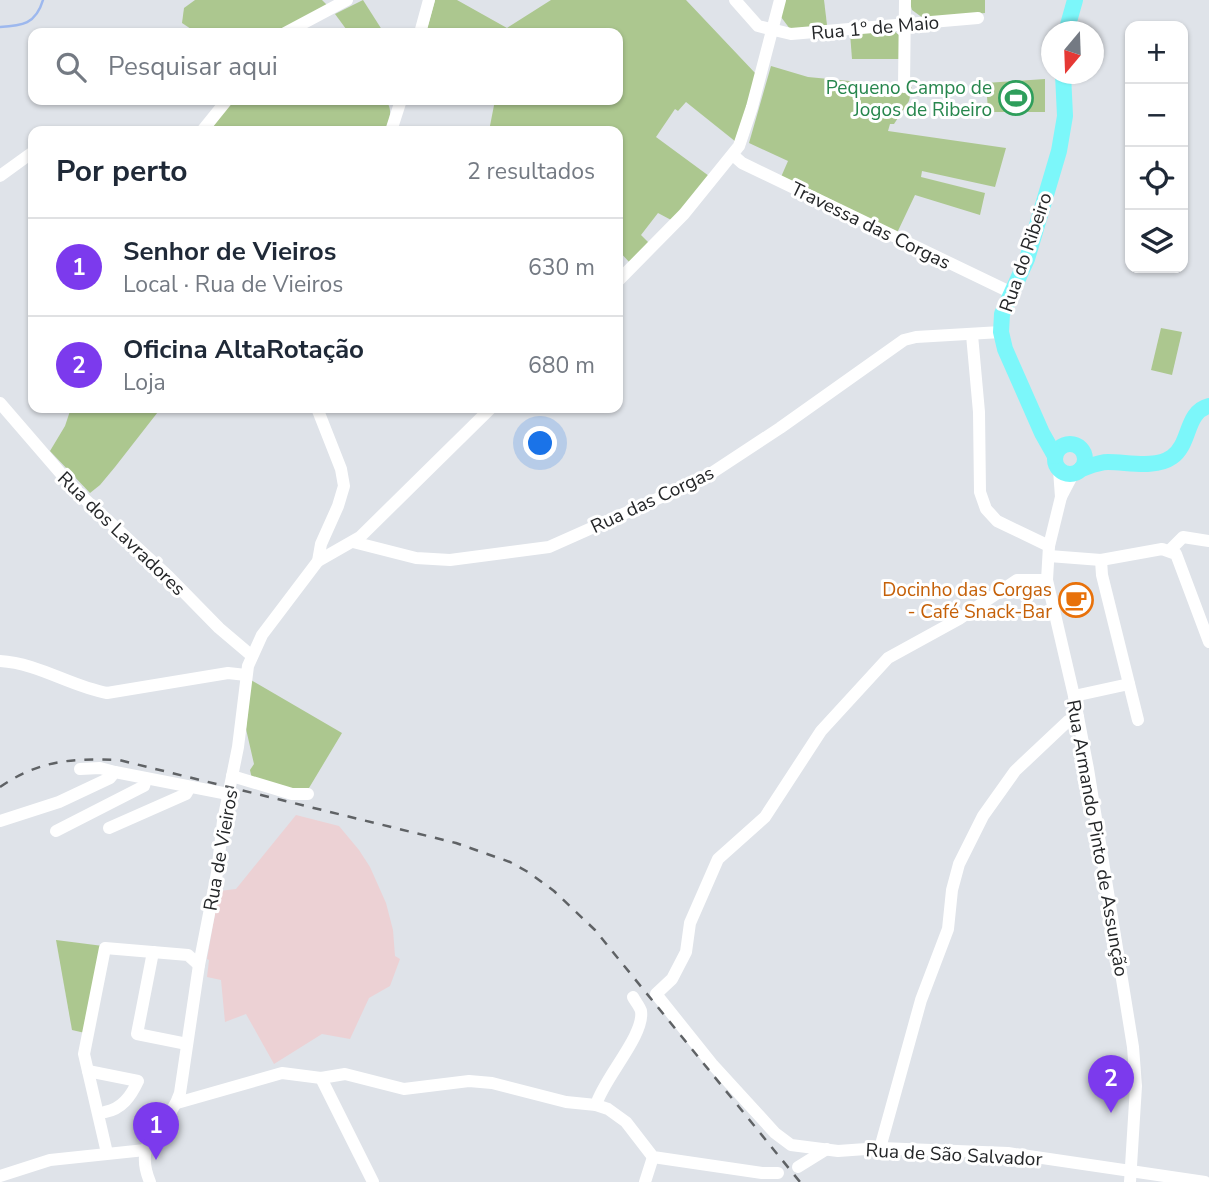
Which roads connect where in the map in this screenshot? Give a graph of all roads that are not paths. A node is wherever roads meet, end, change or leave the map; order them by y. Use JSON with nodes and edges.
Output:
{"nodes":[{"id":1,"x":347,"y":0,"type":"edge"},
{"id":2,"x":429,"y":0,"type":"edge"},
{"id":3,"x":735,"y":0,"type":"edge"},
{"id":4,"x":780,"y":0,"type":"edge"},
{"id":5,"x":905,"y":0,"type":"edge"},
{"id":6,"x":1074,"y":0,"type":"edge"},
{"id":7,"x":978,"y":18,"type":"dead end"},
{"id":8,"x":1069,"y":21,"type":"edge"},
{"id":9,"x":905,"y":23,"type":"junction"},
{"id":10,"x":295,"y":28,"type":"edge"},
{"id":11,"x":421,"y":28,"type":"edge"},
{"id":12,"x":772,"y":30,"type":"junction"},
{"id":13,"x":1063,"y":84,"type":"edge"},
{"id":14,"x":904,"y":88,"type":"dead end"},
{"id":15,"x":223,"y":105,"type":"edge"},
{"id":16,"x":399,"y":105,"type":"edge"},
{"id":17,"x":205,"y":126,"type":"edge"},
{"id":18,"x":393,"y":126,"type":"edge"},
{"id":19,"x":733,"y":155,"type":"junction"},
{"id":20,"x":28,"y":156,"type":"edge"},
{"id":21,"x":0,"y":176,"type":"edge"},
{"id":22,"x":623,"y":276,"type":"edge"},
{"id":23,"x":1012,"y":293,"type":"junction"},
{"id":24,"x":1001,"y":332,"type":"junction"},
{"id":25,"x":972,"y":335,"type":"junction"},
{"id":26,"x":0,"y":403,"type":"edge"},
{"id":27,"x":1209,"y":406,"type":"edge"},
{"id":28,"x":319,"y":413,"type":"edge"},
{"id":29,"x":486,"y":413,"type":"edge"},
{"id":30,"x":1040,"y":425,"type":"junction"},
{"id":31,"x":1075,"y":447,"type":"junction"},
{"id":32,"x":1104,"y":462,"type":"junction"},
{"id":33,"x":1067,"y":467,"type":"junction"},
{"id":34,"x":1209,"y":541,"type":"edge"},
{"id":35,"x":353,"y":542,"type":"junction"},
{"id":36,"x":1170,"y":550,"type":"junction"},
{"id":37,"x":1049,"y":551,"type":"junction"},
{"id":38,"x":1101,"y":560,"type":"junction"},
{"id":39,"x":317,"y":561,"type":"junction"},
{"id":40,"x":1047,"y":580,"type":"junction"},
{"id":41,"x":1209,"y":642,"type":"edge"},
{"id":42,"x":252,"y":656,"type":"junction"},
{"id":43,"x":0,"y":661,"type":"edge"},
{"id":44,"x":246,"y":675,"type":"junction"},
{"id":45,"x":1129,"y":684,"type":"junction"},
{"id":46,"x":1074,"y":696,"type":"junction"},
{"id":47,"x":1078,"y":717,"type":"junction"},
{"id":48,"x":1138,"y":720,"type":"dead end"},
{"id":49,"x":80,"y":769,"type":"dead end"},
{"id":50,"x":115,"y":772,"type":"junction"},
{"id":51,"x":232,"y":776,"type":"junction"},
{"id":52,"x":146,"y":779,"type":"junction"},
{"id":53,"x":190,"y":787,"type":"junction"},
{"id":54,"x":228,"y":794,"type":"junction"},
{"id":55,"x":308,"y":794,"type":"dead end"},
{"id":56,"x":0,"y":821,"type":"edge"},
{"id":57,"x":109,"y":828,"type":"dead end"},
{"id":58,"x":56,"y":831,"type":"dead end"},
{"id":59,"x":153,"y":952,"type":"junction"},
{"id":60,"x":199,"y":965,"type":"junction"},
{"id":61,"x":633,"y":997,"type":"dead end"},
{"id":62,"x":187,"y":1044,"type":"junction"},
{"id":63,"x":88,"y":1071,"type":"junction"},
{"id":64,"x":321,"y":1078,"type":"junction"},
{"id":65,"x":177,"y":1103,"type":"junction"},
{"id":66,"x":596,"y":1105,"type":"junction"},
{"id":67,"x":105,"y":1112,"type":"dead end"},
{"id":68,"x":880,"y":1148,"type":"junction"},
{"id":69,"x":827,"y":1149,"type":"junction"},
{"id":70,"x":145,"y":1150,"type":"junction"},
{"id":71,"x":107,"y":1153,"type":"junction"},
{"id":72,"x":653,"y":1157,"type":"junction"},
{"id":73,"x":798,"y":1167,"type":"dead end"},
{"id":74,"x":778,"y":1173,"type":"dead end"},
{"id":75,"x":0,"y":1176,"type":"edge"},
{"id":76,"x":762,"y":1177,"type":"edge"},
{"id":77,"x":1130,"y":1177,"type":"edge"},
{"id":78,"x":150,"y":1182,"type":"edge"},
{"id":79,"x":373,"y":1182,"type":"edge"},
{"id":80,"x":645,"y":1182,"type":"edge"},
{"id":81,"x":1205,"y":1182,"type":"edge"}],
"edges":[{"from":1,"to":10,"type":"street"},
{"from":2,"to":11,"type":"street"},
{"from":3,"to":12,"type":"street"},
{"from":4,"to":12,"type":"street"},
{"from":5,"to":9,"type":"street"},
{"from":6,"to":8,"type":"main road"},
{"from":7,"to":9,"type":"street","name":"Rua 1º de Maio"},
{"from":9,"to":12,"type":"street","name":"Rua 1º de Maio"},
{"from":9,"to":14,"type":"street"},
{"from":12,"to":19,"type":"street"},
{"from":13,"to":23,"type":"main road","name":"Rua do Ribeiro"},
{"from":15,"to":17,"type":"street"},
{"from":16,"to":18,"type":"street"},
{"from":19,"to":22,"type":"street"},
{"from":19,"to":23,"type":"street","name":"Travessa das Corgas"},
{"from":20,"to":21,"type":"street"},
{"from":23,"to":24,"type":"main road","name":"Rua do Ribeiro"},
{"from":24,"to":25,"type":"street","name":"Rua das Corgas"},
{"from":24,"to":30,"type":"main road","name":"Rua do Ribeiro"},
{"from":25,"to":35,"type":"street","name":"Rua das Corgas"},
{"from":25,"to":37,"type":"street"},
{"from":26,"to":42,"type":"street","name":"Rua dos Lavradores"},
{"from":27,"to":32,"type":"main road"},
{"from":28,"to":39,"type":"street"},
{"from":29,"to":35,"type":"street"},
{"from":30,"to":31,"type":"main road"},
{"from":30,"to":33,"type":"main road","name":"Rua do Ribeiro"},
{"from":31,"to":32,"type":"main road"},
{"from":31,"to":33,"type":"main road"},
{"from":31,"to":33,"type":"main road"},
{"from":32,"to":33,"type":"main road"},
{"from":33,"to":37,"type":"street","name":"Rua Armando Pinto de Assunção"},
{"from":34,"to":36,"type":"street"},
{"from":35,"to":39,"type":"street"},
{"from":36,"to":38,"type":"street"},
{"from":36,"to":41,"type":"street"},
{"from":37,"to":38,"type":"street"},
{"from":37,"to":40,"type":"street","name":"Rua Armando Pinto de Assunção"},
{"from":38,"to":45,"type":"street"},
{"from":39,"to":42,"type":"street","name":"Rua de Vieiros"},
{"from":40,"to":46,"type":"street","name":"Rua Armando Pinto de Assunção"},
{"from":40,"to":69,"type":"street","name":"Rua de São Salvador"},
{"from":42,"to":44,"type":"street","name":"Rua de Vieiros"},
{"from":43,"to":44,"type":"street"},
{"from":44,"to":51,"type":"street","name":"Rua de Vieiros"},
{"from":45,"to":46,"type":"street"},
{"from":45,"to":48,"type":"street"},
{"from":46,"to":47,"type":"street","name":"Rua Armando Pinto de Assunção"},
{"from":47,"to":68,"type":"street"},
{"from":47,"to":77,"type":"street","name":"Rua Armando Pinto de Assunção"},
{"from":49,"to":50,"type":"street"},
{"from":50,"to":52,"type":"street"},
{"from":50,"to":56,"type":"street"},
{"from":51,"to":54,"type":"street","name":"Rua de Vieiros"},
{"from":51,"to":55,"type":"street"},
{"from":52,"to":53,"type":"street"},
{"from":52,"to":58,"type":"street"},
{"from":53,"to":54,"type":"street"},
{"from":53,"to":57,"type":"street"},
{"from":54,"to":60,"type":"street","name":"Rua de Vieiros"},
{"from":59,"to":60,"type":"street"},
{"from":59,"to":62,"type":"street"},
{"from":59,"to":63,"type":"street"},
{"from":60,"to":62,"type":"street","name":"Rua de Vieiros"},
{"from":61,"to":66,"type":"street"},
{"from":62,"to":65,"type":"street","name":"Rua de Vieiros"},
{"from":63,"to":67,"type":"street"},
{"from":63,"to":71,"type":"street"},
{"from":64,"to":65,"type":"street"},
{"from":64,"to":66,"type":"street"},
{"from":64,"to":79,"type":"street"},
{"from":65,"to":70,"type":"street"},
{"from":66,"to":72,"type":"street"},
{"from":68,"to":69,"type":"street","name":"Rua de São Salvador"},
{"from":68,"to":77,"type":"street","name":"Rua de São Salvador"},
{"from":69,"to":73,"type":"street"},
{"from":70,"to":71,"type":"street"},
{"from":70,"to":78,"type":"street"},
{"from":71,"to":75,"type":"street"},
{"from":72,"to":76,"type":"street"},
{"from":72,"to":80,"type":"street"},
{"from":74,"to":76,"type":"street"},
{"from":77,"to":81,"type":"street","name":"Rua de São Salvador"}]}
